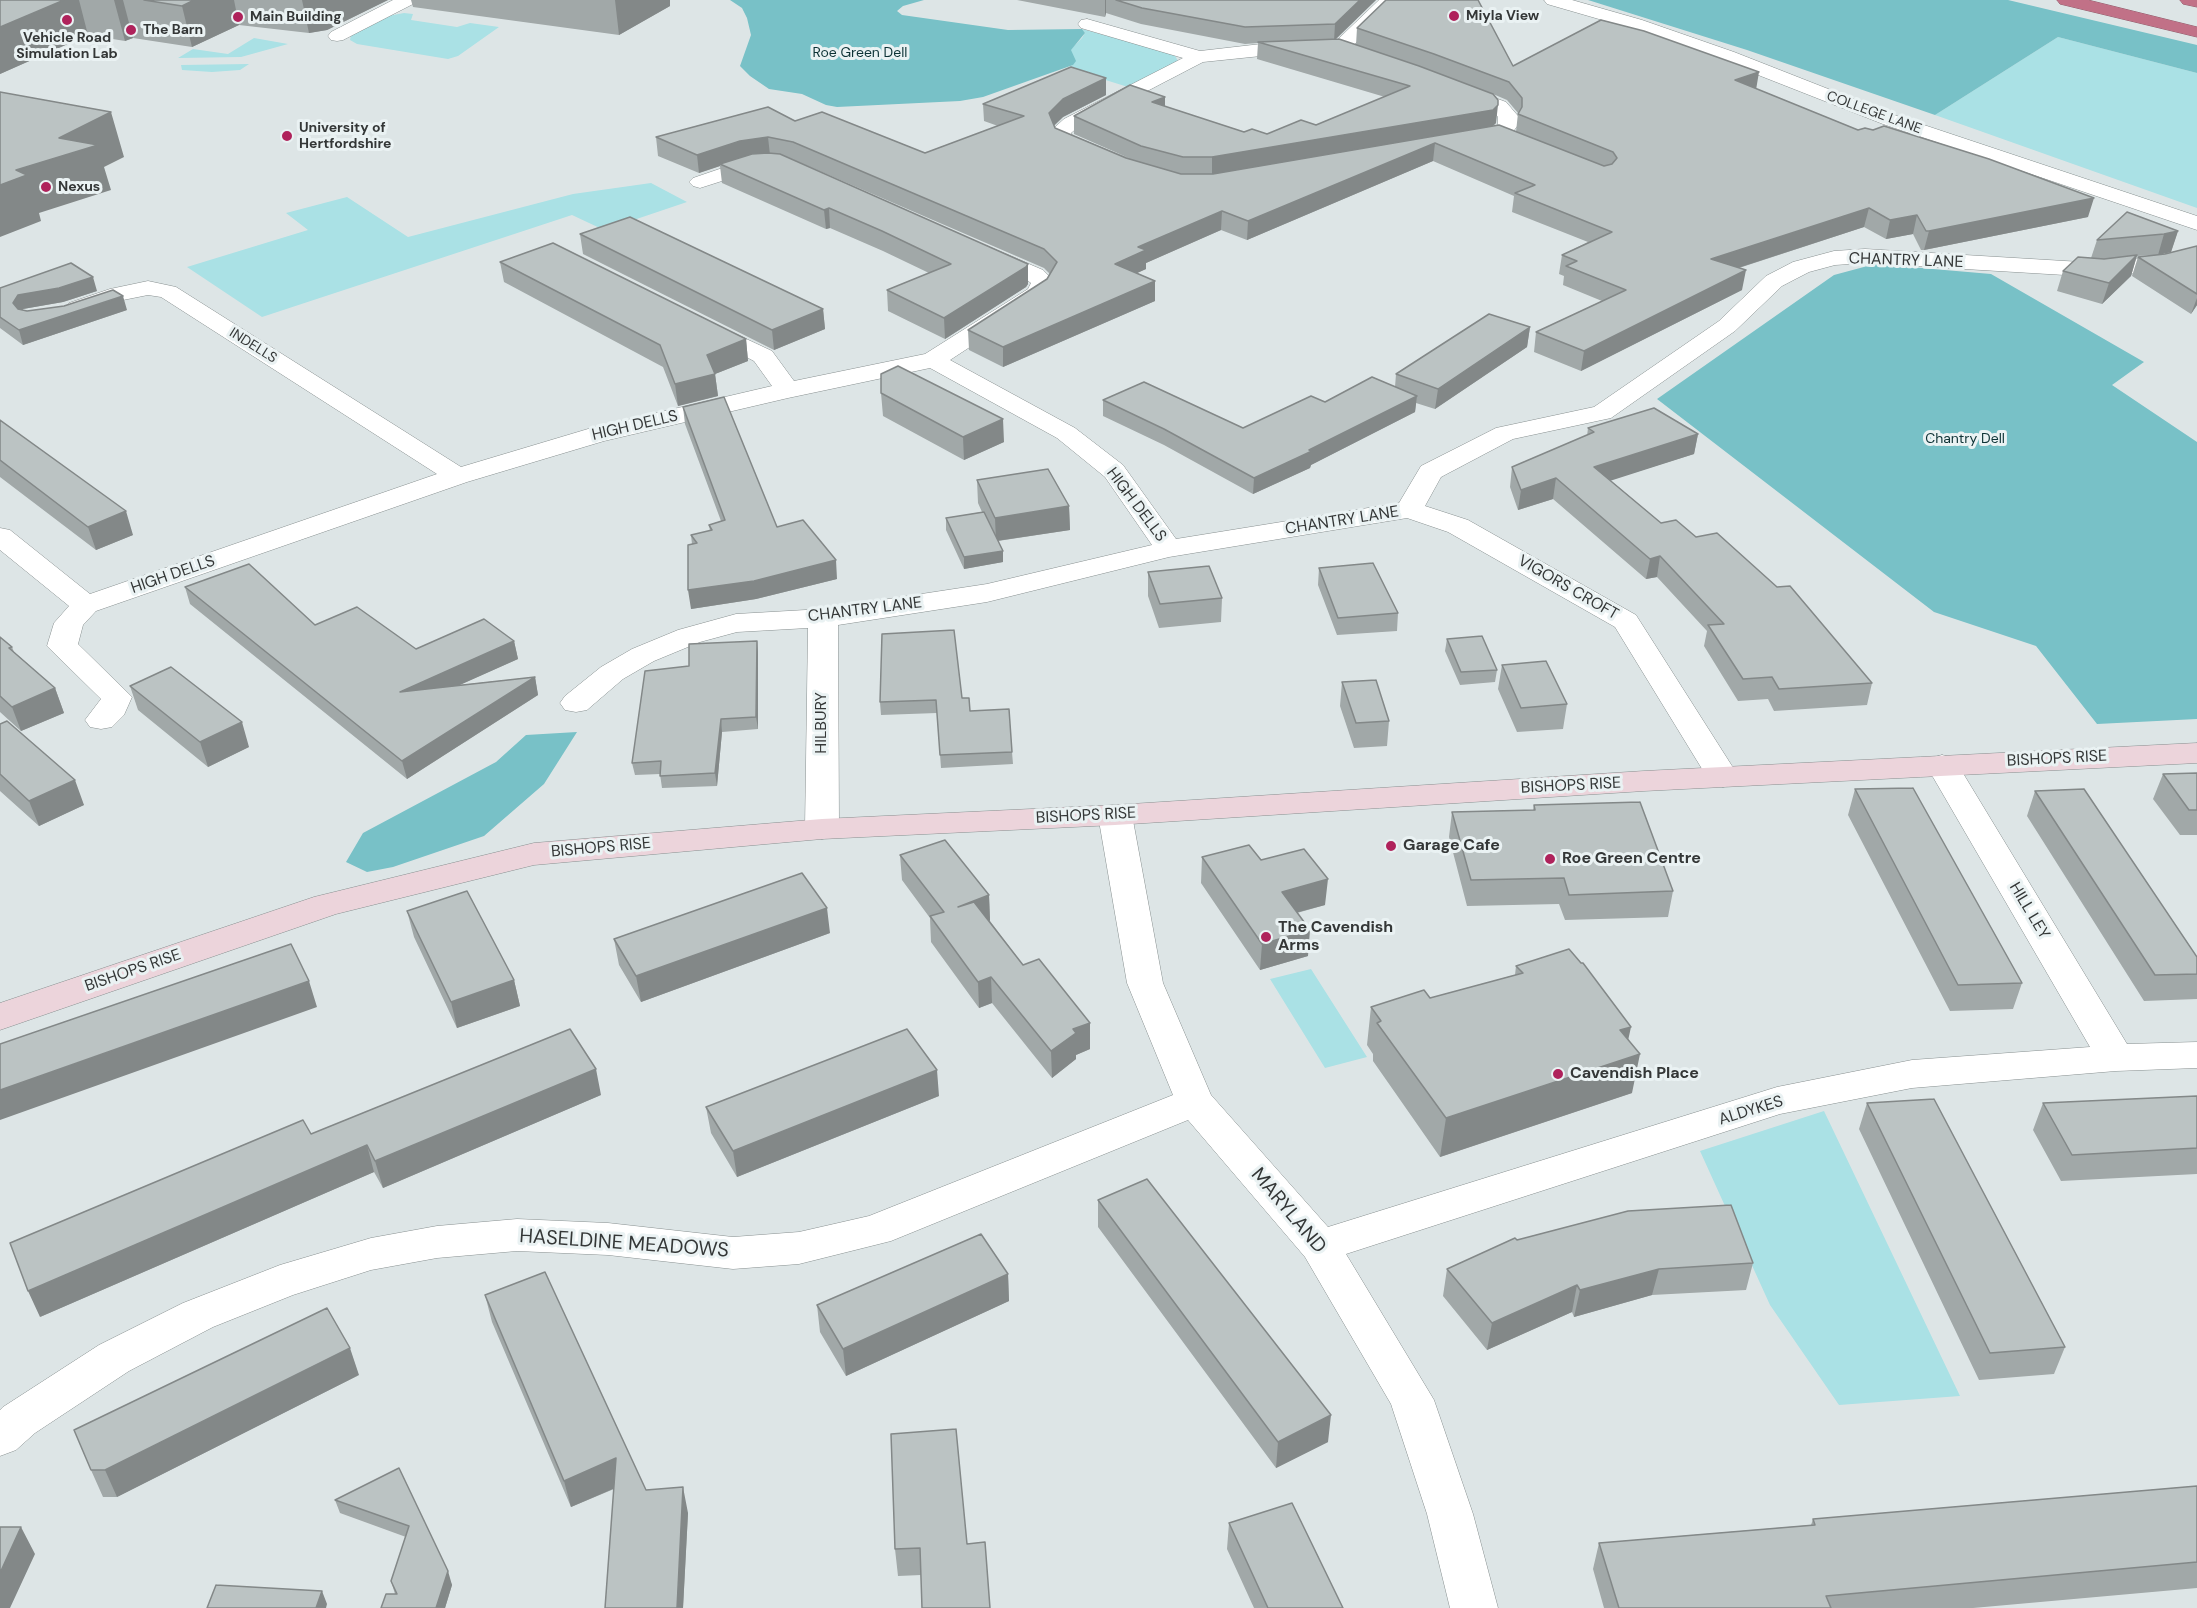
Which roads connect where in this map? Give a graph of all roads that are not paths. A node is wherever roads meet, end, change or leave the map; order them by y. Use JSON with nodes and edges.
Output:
{"nodes":[{"id":1,"x":407,"y":0,"type":"edge"},
{"id":2,"x":1389,"y":0,"type":"edge"},
{"id":3,"x":1553,"y":0,"type":"edge"},
{"id":4,"x":2066,"y":0,"type":"edge"},
{"id":5,"x":2189,"y":0,"type":"edge"},
{"id":6,"x":2197,"y":2,"type":"edge"},
{"id":7,"x":2169,"y":4,"type":"dead end"},
{"id":8,"x":2197,"y":11,"type":"edge"},
{"id":9,"x":1087,"y":24,"type":"dead end"},
{"id":10,"x":2197,"y":32,"type":"edge"},
{"id":11,"x":337,"y":36,"type":"dead end"},
{"id":12,"x":1340,"y":48,"type":"junction"},
{"id":13,"x":1361,"y":56,"type":"edge"},
{"id":14,"x":1200,"y":57,"type":"junction"},
{"id":15,"x":1436,"y":81,"type":"edge"},
{"id":16,"x":1499,"y":135,"type":"junction"},
{"id":17,"x":1477,"y":139,"type":"edge"},
{"id":18,"x":1554,"y":157,"type":"edge"},
{"id":19,"x":1112,"y":161,"type":"edge"},
{"id":20,"x":787,"y":166,"type":"edge"},
{"id":21,"x":700,"y":182,"type":"dead end"},
{"id":22,"x":2197,"y":223,"type":"edge"},
{"id":23,"x":971,"y":246,"type":"edge"},
{"id":24,"x":2197,"y":255,"type":"edge"},
{"id":25,"x":59,"y":312,"type":"edge"},
{"id":26,"x":689,"y":319,"type":"edge"},
{"id":27,"x":933,"y":360,"type":"junction"},
{"id":28,"x":788,"y":390,"type":"junction"},
{"id":29,"x":458,"y":476,"type":"junction"},
{"id":30,"x":1409,"y":510,"type":"junction"},
{"id":31,"x":0,"y":536,"type":"edge"},
{"id":32,"x":1169,"y":549,"type":"junction"},
{"id":33,"x":86,"y":605,"type":"junction"},
{"id":34,"x":823,"y":618,"type":"junction"},
{"id":35,"x":576,"y":703,"type":"dead end"},
{"id":36,"x":101,"y":720,"type":"dead end"},
{"id":37,"x":2197,"y":753,"type":"edge"},
{"id":38,"x":1942,"y":765,"type":"junction"},
{"id":39,"x":1723,"y":777,"type":"junction"},
{"id":40,"x":1115,"y":815,"type":"junction"},
{"id":41,"x":822,"y":829,"type":"junction"},
{"id":42,"x":0,"y":1017,"type":"edge"},
{"id":43,"x":2197,"y":1054,"type":"edge"},
{"id":44,"x":2116,"y":1058,"type":"junction"},
{"id":45,"x":1196,"y":1102,"type":"junction"},
{"id":46,"x":1320,"y":1246,"type":"junction"},
{"id":47,"x":0,"y":1437,"type":"edge"},
{"id":48,"x":1474,"y":1608,"type":"edge"}],
"edges":[{"from":1,"to":11,"type":"street"},
{"from":2,"to":12,"type":"street"},
{"from":3,"to":22,"type":"street","name":"COLLEGE LANE"},
{"from":4,"to":10,"type":"highway"},
{"from":5,"to":6,"type":"highway"},
{"from":7,"to":8,"type":"highway"},
{"from":9,"to":14,"type":"street"},
{"from":12,"to":13,"type":"street"},
{"from":12,"to":14,"type":"street"},
{"from":14,"to":19,"type":"street"},
{"from":15,"to":16,"type":"street"},
{"from":16,"to":17,"type":"street"},
{"from":16,"to":18,"type":"street"},
{"from":20,"to":21,"type":"street"},
{"from":23,"to":27,"type":"street"},
{"from":24,"to":30,"type":"street","name":"CHANTRY LANE"},
{"from":25,"to":29,"type":"street","name":"INDELLS"},
{"from":26,"to":28,"type":"street"},
{"from":27,"to":28,"type":"street","name":"HIGH DELLS"},
{"from":27,"to":32,"type":"street","name":"HIGH DELLS"},
{"from":28,"to":29,"type":"street","name":"HIGH DELLS"},
{"from":29,"to":33,"type":"street","name":"HIGH DELLS"},
{"from":30,"to":32,"type":"street","name":"CHANTRY LANE"},
{"from":30,"to":39,"type":"street","name":"VIGORS CROFT"},
{"from":31,"to":33,"type":"street"},
{"from":32,"to":34,"type":"street","name":"CHANTRY LANE"},
{"from":33,"to":36,"type":"street"},
{"from":34,"to":35,"type":"street","name":"CHANTRY LANE"},
{"from":34,"to":41,"type":"street","name":"HILBURY"},
{"from":37,"to":38,"type":"street","name":"BISHOPS RISE"},
{"from":38,"to":39,"type":"street","name":"BISHOPS RISE"},
{"from":38,"to":44,"type":"street","name":"HILL LEY"},
{"from":39,"to":40,"type":"street","name":"BISHOPS RISE"},
{"from":40,"to":41,"type":"street","name":"BISHOPS RISE"},
{"from":40,"to":45,"type":"street","name":"MARYLAND"},
{"from":41,"to":42,"type":"street","name":"BISHOPS RISE"},
{"from":43,"to":44,"type":"street","name":"ALDYKES"},
{"from":44,"to":46,"type":"street","name":"ALDYKES"},
{"from":45,"to":46,"type":"street","name":"MARYLAND"},
{"from":45,"to":47,"type":"street","name":"HASELDINE MEADOWS"},
{"from":46,"to":48,"type":"street","name":"MARYLAND"}]}
